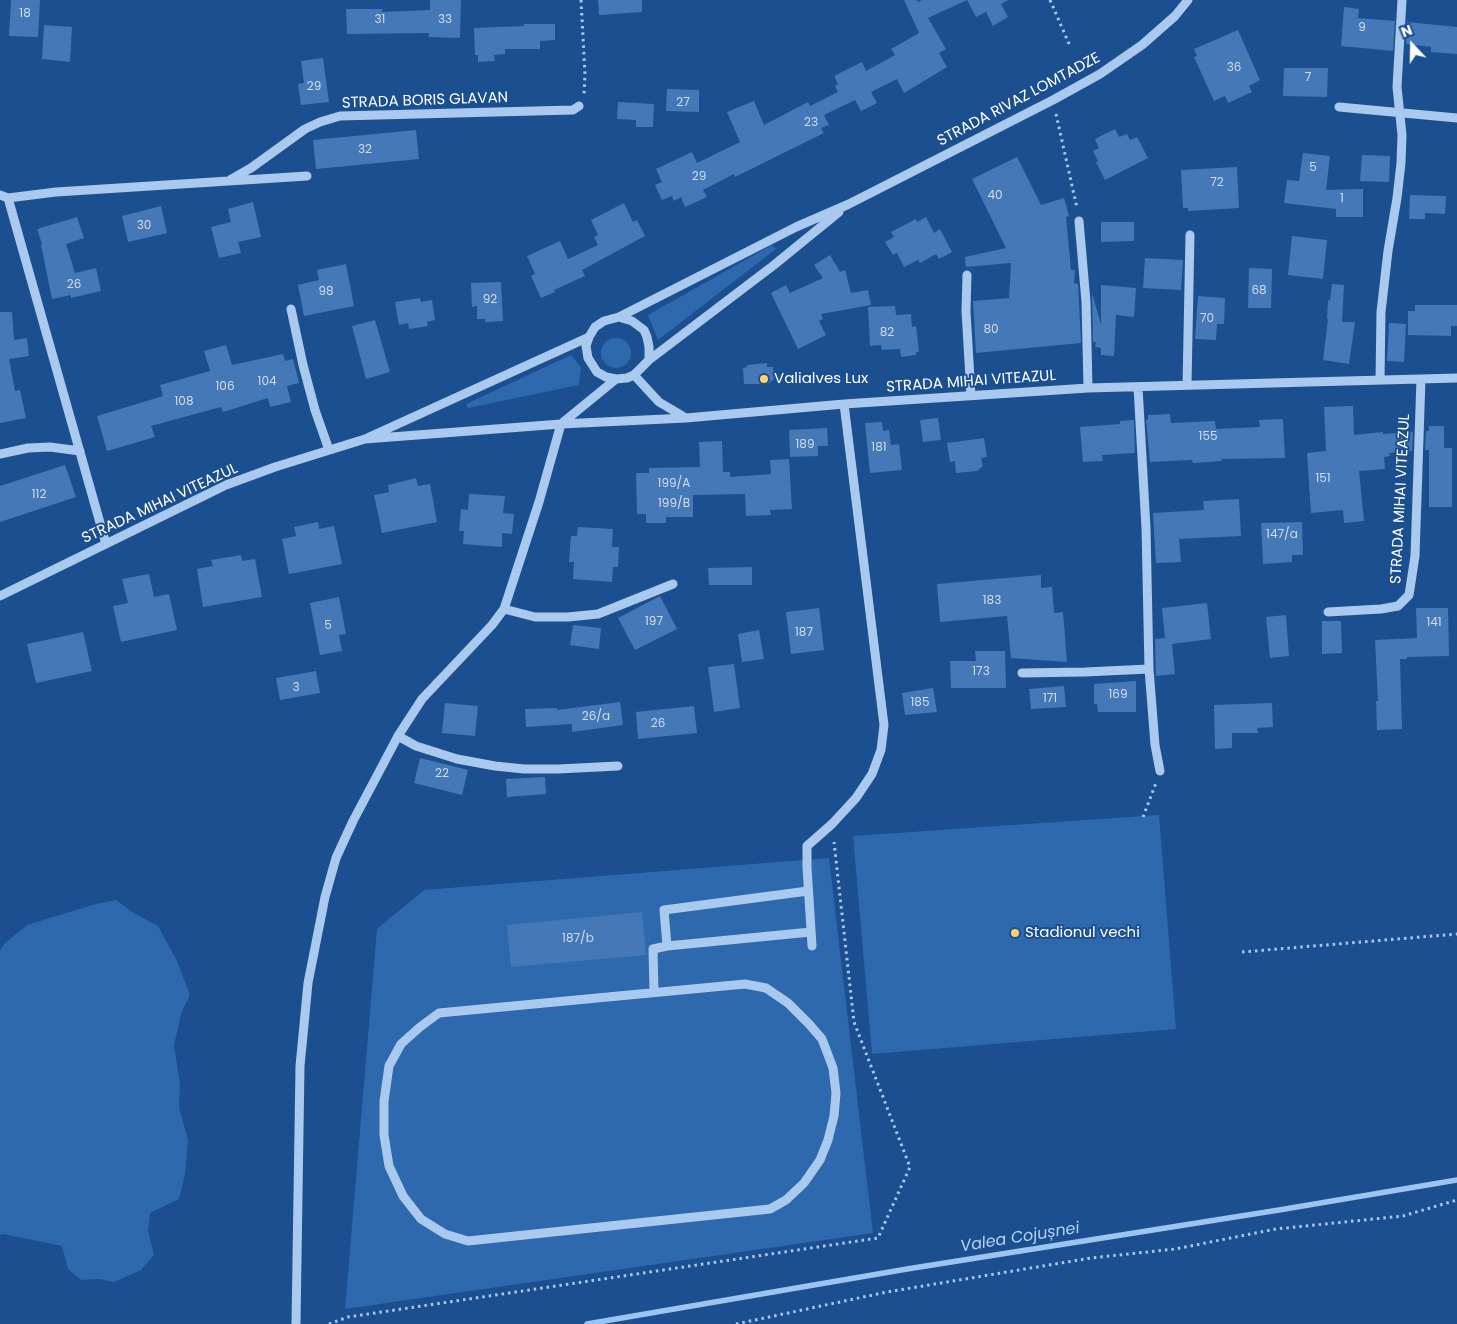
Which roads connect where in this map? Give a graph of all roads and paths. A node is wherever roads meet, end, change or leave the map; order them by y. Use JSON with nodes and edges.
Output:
{"nodes":[{"id":1,"x":580,"y":0,"type":"edge"},
{"id":2,"x":1050,"y":0,"type":"edge"},
{"id":3,"x":1188,"y":0,"type":"edge"},
{"id":4,"x":1402,"y":0,"type":"edge"},
{"id":5,"x":1070,"y":46,"type":"dead end"},
{"id":6,"x":1053,"y":100,"type":"junction"},
{"id":7,"x":578,"y":106,"type":"joint"},
{"id":8,"x":1339,"y":107,"type":"dead end"},
{"id":9,"x":1399,"y":113,"type":"junction"},
{"id":10,"x":1457,"y":118,"type":"edge"},
{"id":11,"x":307,"y":176,"type":"dead end"},
{"id":12,"x":230,"y":180,"type":"junction"},
{"id":13,"x":4,"y":197,"type":"edge"},
{"id":14,"x":850,"y":204,"type":"junction"},
{"id":15,"x":1079,"y":221,"type":"joint"},
{"id":16,"x":1190,"y":236,"type":"dead end"},
{"id":17,"x":967,"y":275,"type":"dead end"},
{"id":18,"x":291,"y":309,"type":"dead end"},
{"id":19,"x":619,"y":317,"type":"junction"},
{"id":20,"x":589,"y":337,"type":"junction"},
{"id":21,"x":649,"y":360,"type":"junction"},
{"id":22,"x":634,"y":375,"type":"junction"},
{"id":23,"x":1457,"y":378,"type":"edge"},
{"id":24,"x":616,"y":379,"type":"junction"},
{"id":25,"x":1421,"y":379,"type":"junction"},
{"id":26,"x":1380,"y":380,"type":"junction"},
{"id":27,"x":1187,"y":385,"type":"junction"},
{"id":28,"x":1138,"y":386,"type":"junction"},
{"id":29,"x":1088,"y":388,"type":"junction"},
{"id":30,"x":971,"y":396,"type":"junction"},
{"id":31,"x":844,"y":404,"type":"junction"},
{"id":32,"x":686,"y":418,"type":"junction"},
{"id":33,"x":561,"y":424,"type":"junction"},
{"id":34,"x":364,"y":439,"type":"junction"},
{"id":35,"x":329,"y":450,"type":"junction"},
{"id":36,"x":80,"y":451,"type":"junction"},
{"id":37,"x":0,"y":454,"type":"edge"},
{"id":38,"x":106,"y":544,"type":"junction"},
{"id":39,"x":673,"y":584,"type":"dead end"},
{"id":40,"x":0,"y":596,"type":"edge"},
{"id":41,"x":504,"y":609,"type":"junction"},
{"id":42,"x":1328,"y":612,"type":"dead end"},
{"id":43,"x":1149,"y":669,"type":"junction"},
{"id":44,"x":1022,"y":673,"type":"dead end"},
{"id":45,"x":398,"y":736,"type":"junction"},
{"id":46,"x":618,"y":766,"type":"dead end"},
{"id":47,"x":1160,"y":771,"type":"joint"},
{"id":48,"x":1143,"y":817,"type":"dead end"},
{"id":49,"x":832,"y":824,"type":"junction"},
{"id":50,"x":808,"y":891,"type":"junction"},
{"id":51,"x":811,"y":932,"type":"junction"},
{"id":52,"x":1457,"y":934,"type":"edge"},
{"id":53,"x":667,"y":946,"type":"junction"},
{"id":54,"x":812,"y":946,"type":"dead end"},
{"id":55,"x":1242,"y":952,"type":"dead end"},
{"id":56,"x":654,"y":992,"type":"junction"},
{"id":57,"x":1457,"y":1200,"type":"edge"},
{"id":58,"x":296,"y":1324,"type":"edge"},
{"id":59,"x":329,"y":1324,"type":"edge"},
{"id":60,"x":736,"y":1324,"type":"edge"}],
"edges":[{"from":1,"to":7,"type":"path"},
{"from":2,"to":5,"type":"path"},
{"from":3,"to":6,"type":"street","name":"STRADA RIVAZ LOMTADZE"},
{"from":4,"to":9,"type":"street"},
{"from":6,"to":14,"type":"street","name":"STRADA RIVAZ LOMTADZE"},
{"from":6,"to":15,"type":"path"},
{"from":7,"to":12,"type":"street","name":"STRADA BORIS GLAVAN"},
{"from":8,"to":9,"type":"street"},
{"from":9,"to":10,"type":"street"},
{"from":9,"to":26,"type":"street"},
{"from":11,"to":12,"type":"street","name":"STRADA BORIS GLAVAN"},
{"from":12,"to":13,"type":"street","name":"STRADA BORIS GLAVAN"},
{"from":13,"to":36,"type":"street"},
{"from":14,"to":19,"type":"street","name":"STRADA RIVAZ LOMTADZE"},
{"from":14,"to":21,"type":"street","name":"STRADA RIVAZ LOMTADZE"},
{"from":15,"to":29,"type":"street"},
{"from":16,"to":27,"type":"street"},
{"from":17,"to":30,"type":"street"},
{"from":18,"to":35,"type":"street"},
{"from":19,"to":20,"type":"street"},
{"from":19,"to":21,"type":"street"},
{"from":20,"to":24,"type":"street"},
{"from":20,"to":34,"type":"street","name":"STRADA MIHAI VITEAZUL"},
{"from":21,"to":22,"type":"street"},
{"from":22,"to":24,"type":"street"},
{"from":22,"to":32,"type":"street"},
{"from":23,"to":25,"type":"street","name":"STRADA MIHAI VITEAZUL"},
{"from":24,"to":33,"type":"street"},
{"from":25,"to":26,"type":"street","name":"STRADA MIHAI VITEAZUL"},
{"from":25,"to":42,"type":"street","name":"STRADA MIHAI VITEAZUL"},
{"from":26,"to":27,"type":"street","name":"STRADA MIHAI VITEAZUL"},
{"from":27,"to":28,"type":"street","name":"STRADA MIHAI VITEAZUL"},
{"from":28,"to":29,"type":"street","name":"STRADA MIHAI VITEAZUL"},
{"from":28,"to":43,"type":"street"},
{"from":29,"to":30,"type":"street","name":"STRADA MIHAI VITEAZUL"},
{"from":30,"to":31,"type":"street","name":"STRADA MIHAI VITEAZUL"},
{"from":31,"to":32,"type":"street","name":"STRADA MIHAI VITEAZUL"},
{"from":31,"to":49,"type":"street"},
{"from":32,"to":33,"type":"street","name":"STRADA MIHAI VITEAZUL"},
{"from":33,"to":34,"type":"street","name":"STRADA MIHAI VITEAZUL"},
{"from":33,"to":41,"type":"street"},
{"from":34,"to":35,"type":"street","name":"STRADA MIHAI VITEAZUL"},
{"from":35,"to":38,"type":"street","name":"STRADA MIHAI VITEAZUL"},
{"from":36,"to":37,"type":"street"},
{"from":36,"to":38,"type":"street"},
{"from":38,"to":40,"type":"street","name":"STRADA MIHAI VITEAZUL"},
{"from":39,"to":41,"type":"street"},
{"from":41,"to":45,"type":"street"},
{"from":43,"to":44,"type":"street"},
{"from":43,"to":47,"type":"street"},
{"from":45,"to":46,"type":"street"},
{"from":45,"to":58,"type":"street"},
{"from":47,"to":48,"type":"path"},
{"from":49,"to":50,"type":"street"},
{"from":49,"to":59,"type":"path"},
{"from":50,"to":51,"type":"street"},
{"from":50,"to":53,"type":"street"},
{"from":51,"to":53,"type":"street"},
{"from":51,"to":54,"type":"street"},
{"from":52,"to":55,"type":"path"},
{"from":53,"to":56,"type":"street"},
{"from":56,"to":56,"type":"street"},
{"from":57,"to":60,"type":"path"}]}
